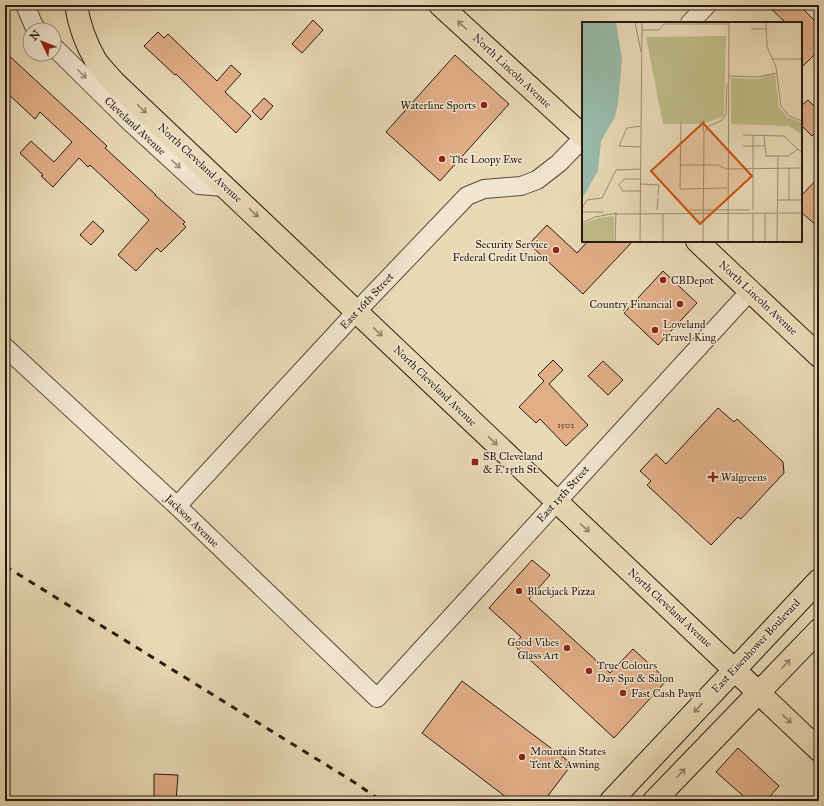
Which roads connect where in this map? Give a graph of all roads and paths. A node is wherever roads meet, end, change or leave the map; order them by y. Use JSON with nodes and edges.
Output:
{"nodes":[{"id":1,"x":25,"y":5,"type":"edge"},
{"id":2,"x":76,"y":5,"type":"edge"},
{"id":3,"x":440,"y":5,"type":"edge"},
{"id":4,"x":707,"y":5,"type":"edge"},
{"id":5,"x":32,"y":22,"type":"edge"},
{"id":6,"x":691,"y":22,"type":"edge"},
{"id":7,"x":62,"y":55,"type":"edge"},
{"id":8,"x":582,"y":136,"type":"edge"},
{"id":9,"x":582,"y":138,"type":"edge"},
{"id":10,"x":225,"y":186,"type":"junction"},
{"id":11,"x":697,"y":242,"type":"edge"},
{"id":12,"x":750,"y":291,"type":"junction"},
{"id":13,"x":357,"y":311,"type":"junction"},
{"id":14,"x":5,"y":347,"type":"edge"},
{"id":15,"x":819,"y":356,"type":"edge"},
{"id":16,"x":556,"y":501,"type":"junction"},
{"id":17,"x":177,"y":506,"type":"junction"},
{"id":18,"x":819,"y":580,"type":"edge"},
{"id":19,"x":819,"y":630,"type":"edge"},
{"id":20,"x":734,"y":669,"type":"junction"},
{"id":21,"x":759,"y":692,"type":"junction"},
{"id":22,"x":377,"y":698,"type":"joint"},
{"id":23,"x":819,"y":750,"type":"edge"},
{"id":24,"x":611,"y":801,"type":"edge"},
{"id":25,"x":654,"y":801,"type":"edge"}],
"edges":[{"from":1,"to":5,"type":"street"},
{"from":2,"to":10,"type":"highway","name":"North Cleveland Avenue","one_way":true},
{"from":8,"to":3,"type":"highway","name":"North Lincoln Avenue","one_way":true},
{"from":4,"to":6,"type":"street"},
{"from":7,"to":10,"type":"street","name":"Cleveland Avenue","one_way":true},
{"from":9,"to":13,"type":"street","name":"East 16th Street"},
{"from":10,"to":13,"type":"highway","name":"North Cleveland Avenue","one_way":true},
{"from":11,"to":12,"type":"highway","name":"North Lincoln Avenue"},
{"from":12,"to":15,"type":"highway","name":"North Lincoln Avenue"},
{"from":12,"to":16,"type":"street","name":"East 15th Street"},
{"from":13,"to":16,"type":"highway","name":"North Cleveland Avenue","one_way":true},
{"from":13,"to":17,"type":"street","name":"East 16th Street"},
{"from":14,"to":17,"type":"street","name":"Jackson Avenue"},
{"from":16,"to":20,"type":"highway","name":"North Cleveland Avenue","one_way":true},
{"from":16,"to":22,"type":"street","name":"East 15th Street"},
{"from":17,"to":22,"type":"street","name":"Jackson Avenue"},
{"from":18,"to":20,"type":"highway","name":"East Eisenhower Boulevard"},
{"from":21,"to":19,"type":"highway","one_way":true},
{"from":20,"to":21,"type":"highway","name":"North Cleveland Avenue"},
{"from":20,"to":24,"type":"highway","name":"East Eisenhower Boulevard","one_way":true},
{"from":21,"to":23,"type":"highway","name":"North Cleveland Avenue","one_way":true},
{"from":25,"to":21,"type":"highway","one_way":true}]}
